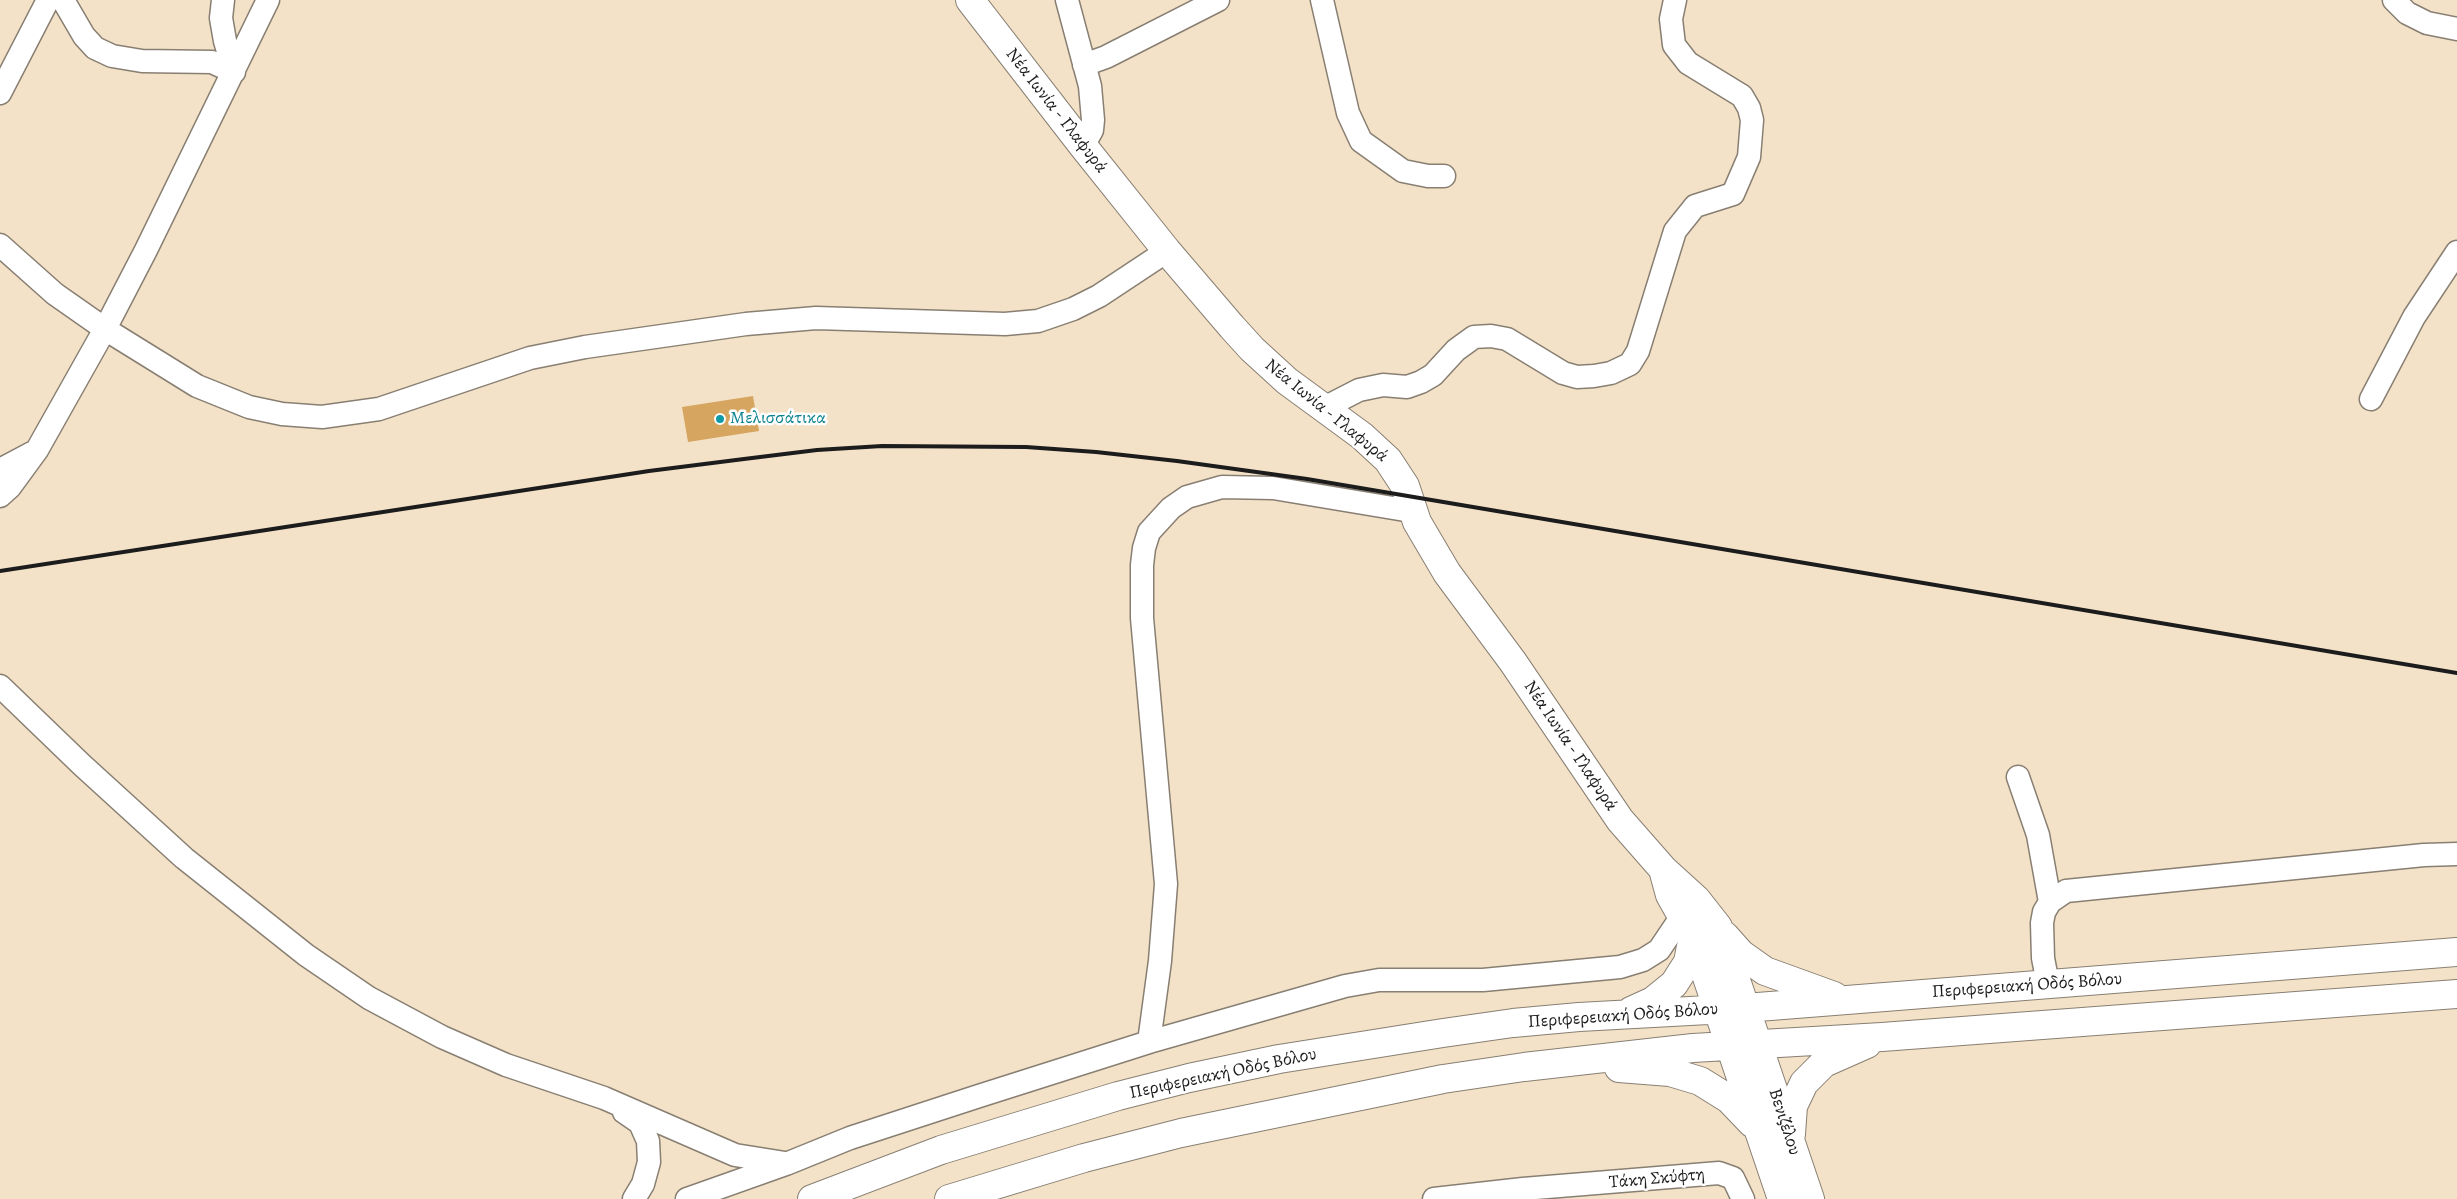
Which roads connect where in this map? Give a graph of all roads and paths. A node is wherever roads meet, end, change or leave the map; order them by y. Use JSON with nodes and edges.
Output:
{"nodes":[{"id":1,"x":48,"y":0,"type":"edge"},
{"id":2,"x":63,"y":0,"type":"edge"},
{"id":3,"x":223,"y":0,"type":"edge"},
{"id":4,"x":268,"y":0,"type":"edge"},
{"id":5,"x":970,"y":0,"type":"edge"},
{"id":6,"x":1067,"y":0,"type":"edge"},
{"id":7,"x":1218,"y":0,"type":"edge"},
{"id":8,"x":1322,"y":0,"type":"edge"},
{"id":9,"x":1675,"y":0,"type":"edge"},
{"id":10,"x":2394,"y":0,"type":"edge"},
{"id":11,"x":2457,"y":29,"type":"edge"},
{"id":12,"x":1084,"y":64,"type":"junction"},
{"id":13,"x":234,"y":72,"type":"junction"},
{"id":14,"x":0,"y":93,"type":"edge"},
{"id":15,"x":1083,"y":146,"type":"junction"},
{"id":16,"x":1444,"y":176,"type":"dead end"},
{"id":17,"x":0,"y":246,"type":"edge"},
{"id":18,"x":1167,"y":251,"type":"junction"},
{"id":19,"x":2457,"y":252,"type":"edge"},
{"id":20,"x":105,"y":329,"type":"junction"},
{"id":21,"x":2371,"y":399,"type":"dead end"},
{"id":22,"x":1324,"y":408,"type":"junction"},
{"id":23,"x":37,"y":450,"type":"junction"},
{"id":24,"x":0,"y":470,"type":"edge"},
{"id":25,"x":0,"y":496,"type":"edge"},
{"id":26,"x":1411,"y":511,"type":"junction"},
{"id":27,"x":0,"y":686,"type":"edge"},
{"id":28,"x":2018,"y":777,"type":"dead end"},
{"id":29,"x":2457,"y":854,"type":"edge"},
{"id":30,"x":1664,"y":869,"type":"junction"},
{"id":31,"x":2050,"y":902,"type":"junction"},
{"id":32,"x":1688,"y":926,"type":"junction"},
{"id":33,"x":1718,"y":927,"type":"junction"},
{"id":34,"x":2457,"y":952,"type":"edge"},
{"id":35,"x":2048,"y":984,"type":"junction"},
{"id":36,"x":2457,"y":994,"type":"edge"},
{"id":37,"x":1849,"y":1000,"type":"junction"},
{"id":38,"x":1745,"y":1008,"type":"junction"},
{"id":39,"x":1717,"y":1010,"type":"junction"},
{"id":40,"x":1621,"y":1014,"type":"junction"},
{"id":41,"x":1882,"y":1037,"type":"junction"},
{"id":42,"x":1149,"y":1042,"type":"junction"},
{"id":43,"x":1758,"y":1045,"type":"junction"},
{"id":44,"x":1729,"y":1047,"type":"junction"},
{"id":45,"x":1556,"y":1063,"type":"junction"},
{"id":46,"x":604,"y":1098,"type":"junction"},
{"id":47,"x":1757,"y":1131,"type":"junction"},
{"id":48,"x":1792,"y":1144,"type":"junction"},
{"id":49,"x":786,"y":1164,"type":"junction"},
{"id":50,"x":1616,"y":1191,"type":"edge"},
{"id":51,"x":1524,"y":1194,"type":"edge"},
{"id":52,"x":634,"y":1199,"type":"edge"},
{"id":53,"x":687,"y":1199,"type":"edge"},
{"id":54,"x":812,"y":1199,"type":"edge"},
{"id":55,"x":949,"y":1199,"type":"edge"},
{"id":56,"x":1434,"y":1199,"type":"edge"},
{"id":57,"x":1743,"y":1199,"type":"edge"},
{"id":58,"x":1782,"y":1199,"type":"edge"},
{"id":59,"x":1810,"y":1199,"type":"edge"}],
"edges":[{"from":1,"to":14,"type":"street"},
{"from":2,"to":13,"type":"street"},
{"from":3,"to":13,"type":"street"},
{"from":4,"to":13,"type":"street"},
{"from":5,"to":15,"type":"main road","name":"Νέα Ιωνία - Γλαφυρά"},
{"from":6,"to":12,"type":"street"},
{"from":7,"to":12,"type":"street"},
{"from":8,"to":16,"type":"street"},
{"from":9,"to":22,"type":"street"},
{"from":10,"to":11,"type":"street"},
{"from":12,"to":15,"type":"street"},
{"from":13,"to":20,"type":"street"},
{"from":15,"to":18,"type":"main road","name":"Νέα Ιωνία - Γλαφυρά"},
{"from":17,"to":20,"type":"street"},
{"from":18,"to":20,"type":"street"},
{"from":18,"to":22,"type":"main road","name":"Νέα Ιωνία - Γλαφυρά"},
{"from":19,"to":21,"type":"street"},
{"from":20,"to":23,"type":"street"},
{"from":22,"to":26,"type":"main road","name":"Νέα Ιωνία - Γλαφυρά"},
{"from":23,"to":24,"type":"street"},
{"from":23,"to":25,"type":"street"},
{"from":26,"to":30,"type":"main road","name":"Νέα Ιωνία - Γλαφυρά"},
{"from":26,"to":42,"type":"street"},
{"from":27,"to":46,"type":"street"},
{"from":28,"to":31,"type":"street"},
{"from":29,"to":31,"type":"street"},
{"from":30,"to":32,"type":"main road","name":"Νέα Ιωνία - Γλαφυρά"},
{"from":30,"to":33,"type":"main road","name":"Νέα Ιωνία - Γλαφυρά"},
{"from":31,"to":35,"type":"street"},
{"from":32,"to":39,"type":"main road","name":"Νέα Ιωνία - Γλαφυρά"},
{"from":32,"to":40,"type":"main road"},
{"from":32,"to":42,"type":"street"},
{"from":33,"to":37,"type":"main road"},
{"from":33,"to":38,"type":"main road","name":"Νέα Ιωνία - Γλαφυρά"},
{"from":34,"to":35,"type":"main road","name":"Περιφερειακή Οδός Βόλου"},
{"from":35,"to":37,"type":"main road","name":"Περιφερειακή Οδός Βόλου"},
{"from":36,"to":41,"type":"main road","name":"Περιφερειακή Οδός Βόλου"},
{"from":37,"to":38,"type":"main road","name":"Περιφερειακή Οδός Βόλου"},
{"from":38,"to":39,"type":"main road","name":"Περιφερειακή Οδός Βόλου"},
{"from":38,"to":43,"type":"main road","name":"Νέα Ιωνία - Γλαφυρά"},
{"from":39,"to":40,"type":"main road","name":"Περιφερειακή Οδός Βόλου"},
{"from":39,"to":44,"type":"main road","name":"Νέα Ιωνία - Γλαφυρά"},
{"from":40,"to":54,"type":"main road","name":"Περιφερειακή Οδός Βόλου"},
{"from":41,"to":43,"type":"main road","name":"Περιφερειακή Οδός Βόλου"},
{"from":41,"to":48,"type":"main road"},
{"from":42,"to":49,"type":"street"},
{"from":43,"to":44,"type":"main road","name":"Περιφερειακή Οδός Βόλου"},
{"from":43,"to":48,"type":"main road","name":"Βενιζέλου"},
{"from":44,"to":45,"type":"main road","name":"Περιφερειακή Οδός Βόλου"},
{"from":44,"to":47,"type":"main road","name":"Βενιζέλου"},
{"from":45,"to":47,"type":"main road"},
{"from":45,"to":55,"type":"main road","name":"Περιφερειακή Οδός Βόλου"},
{"from":46,"to":49,"type":"street"},
{"from":46,"to":52,"type":"street"},
{"from":47,"to":58,"type":"main road","name":"Βενιζέλου"},
{"from":48,"to":59,"type":"main road","name":"Βενιζέλου"},
{"from":49,"to":53,"type":"street"},
{"from":50,"to":51,"type":"street","name":"Τάκη Σκύφτη"},
{"from":50,"to":57,"type":"street","name":"Τάκη Σκύφτη"},
{"from":51,"to":56,"type":"street","name":"Τάκη Σκύφτη"}]}
